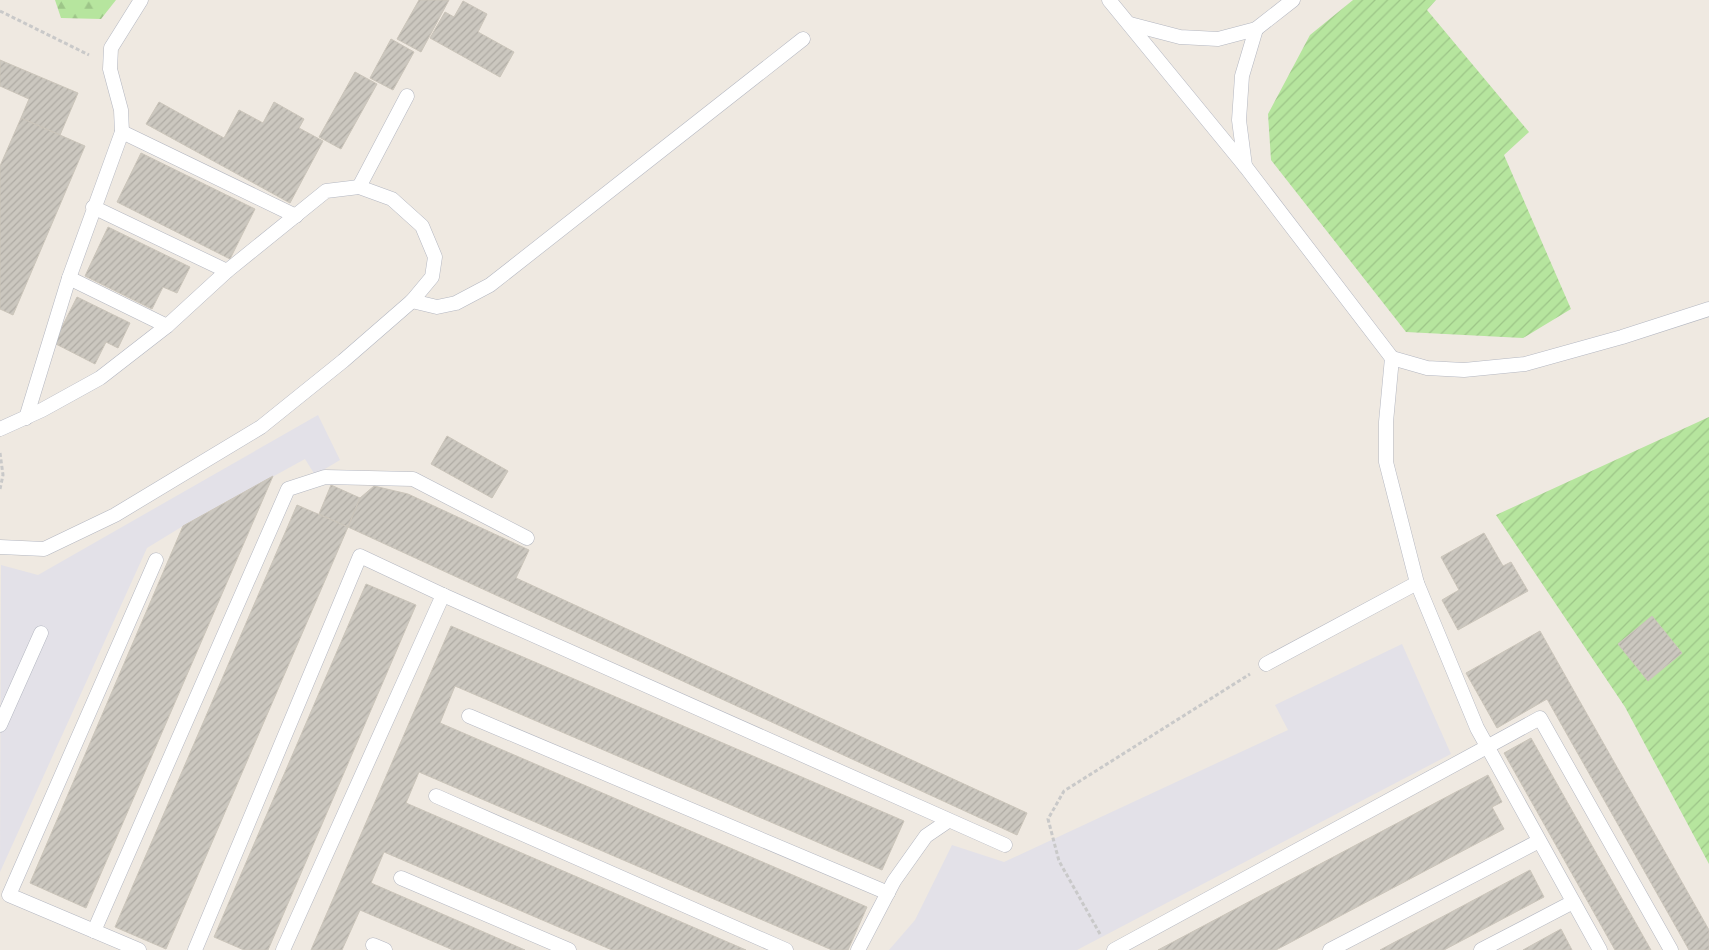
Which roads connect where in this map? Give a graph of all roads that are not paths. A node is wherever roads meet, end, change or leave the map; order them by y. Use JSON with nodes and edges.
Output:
{"nodes":[{"id":1,"x":141,"y":0,"type":"edge"},
{"id":2,"x":1109,"y":0,"type":"edge"},
{"id":3,"x":1293,"y":0,"type":"edge"},
{"id":4,"x":1130,"y":24,"type":"junction"},
{"id":5,"x":1256,"y":29,"type":"junction"},
{"id":6,"x":803,"y":39,"type":"dead end"},
{"id":7,"x":407,"y":96,"type":"dead end"},
{"id":8,"x":122,"y":132,"type":"junction"},
{"id":9,"x":1245,"y":166,"type":"junction"},
{"id":10,"x":359,"y":187,"type":"junction"},
{"id":11,"x":93,"y":207,"type":"junction"},
{"id":12,"x":296,"y":216,"type":"junction"},
{"id":13,"x":227,"y":271,"type":"junction"},
{"id":14,"x":68,"y":278,"type":"junction"},
{"id":15,"x":412,"y":301,"type":"junction"},
{"id":16,"x":1709,"y":309,"type":"edge"},
{"id":17,"x":168,"y":326,"type":"junction"},
{"id":18,"x":1392,"y":358,"type":"junction"},
{"id":19,"x":26,"y":418,"type":"junction"},
{"id":20,"x":0,"y":429,"type":"edge"},
{"id":21,"x":527,"y":538,"type":"dead end"},
{"id":22,"x":0,"y":547,"type":"edge"},
{"id":23,"x":156,"y":560,"type":"dead end"},
{"id":24,"x":1417,"y":583,"type":"junction"},
{"id":25,"x":443,"y":595,"type":"junction"},
{"id":26,"x":42,"y":633,"type":"dead end"},
{"id":27,"x":1266,"y":664,"type":"road end"},
{"id":28,"x":469,"y":716,"type":"dead end"},
{"id":29,"x":0,"y":725,"type":"edge"},
{"id":30,"x":1488,"y":748,"type":"junction"},
{"id":31,"x":436,"y":796,"type":"dead end"},
{"id":32,"x":948,"y":821,"type":"junction"},
{"id":33,"x":1539,"y":842,"type":"junction"},
{"id":34,"x":1005,"y":845,"type":"dead end"},
{"id":35,"x":401,"y":878,"type":"dead end"},
{"id":36,"x":888,"y":893,"type":"junction"},
{"id":37,"x":1573,"y":902,"type":"junction"},
{"id":38,"x":94,"y":932,"type":"junction"},
{"id":39,"x":1109,"y":946,"type":"edge"},
{"id":40,"x":139,"y":950,"type":"edge"},
{"id":41,"x":195,"y":950,"type":"edge"},
{"id":42,"x":283,"y":950,"type":"edge"},
{"id":43,"x":569,"y":950,"type":"edge"},
{"id":44,"x":786,"y":950,"type":"edge"},
{"id":45,"x":858,"y":950,"type":"edge"},
{"id":46,"x":1330,"y":950,"type":"edge"},
{"id":47,"x":1481,"y":950,"type":"edge"},
{"id":48,"x":1600,"y":950,"type":"edge"},
{"id":49,"x":1671,"y":950,"type":"edge"}],
"edges":[{"from":1,"to":8,"type":"lane"},
{"from":2,"to":4,"type":"lane"},
{"from":3,"to":5,"type":"lane"},
{"from":4,"to":5,"type":"lane"},
{"from":4,"to":9,"type":"lane"},
{"from":5,"to":9,"type":"lane"},
{"from":6,"to":15,"type":"lane"},
{"from":7,"to":10,"type":"lane"},
{"from":8,"to":11,"type":"lane"},
{"from":8,"to":12,"type":"lane"},
{"from":9,"to":18,"type":"lane"},
{"from":10,"to":12,"type":"lane"},
{"from":10,"to":15,"type":"lane"},
{"from":11,"to":13,"type":"lane"},
{"from":11,"to":14,"type":"lane"},
{"from":12,"to":13,"type":"lane"},
{"from":13,"to":17,"type":"lane"},
{"from":14,"to":17,"type":"lane"},
{"from":14,"to":19,"type":"lane"},
{"from":15,"to":22,"type":"lane"},
{"from":16,"to":18,"type":"lane"},
{"from":17,"to":19,"type":"lane"},
{"from":18,"to":24,"type":"lane"},
{"from":19,"to":20,"type":"lane"},
{"from":21,"to":38,"type":"lane"},
{"from":23,"to":38,"type":"lane"},
{"from":24,"to":27,"type":"lane"},
{"from":24,"to":30,"type":"lane"},
{"from":25,"to":32,"type":"lane"},
{"from":25,"to":41,"type":"lane"},
{"from":25,"to":42,"type":"lane"},
{"from":26,"to":29,"type":"lane"},
{"from":28,"to":36,"type":"lane"},
{"from":30,"to":33,"type":"lane"},
{"from":30,"to":39,"type":"lane"},
{"from":30,"to":49,"type":"lane"},
{"from":31,"to":44,"type":"lane"},
{"from":32,"to":34,"type":"lane"},
{"from":32,"to":36,"type":"lane"},
{"from":33,"to":37,"type":"lane"},
{"from":33,"to":46,"type":"lane"},
{"from":35,"to":43,"type":"lane"},
{"from":36,"to":45,"type":"lane"},
{"from":37,"to":47,"type":"lane"},
{"from":37,"to":48,"type":"lane"},
{"from":38,"to":40,"type":"lane"}]}
